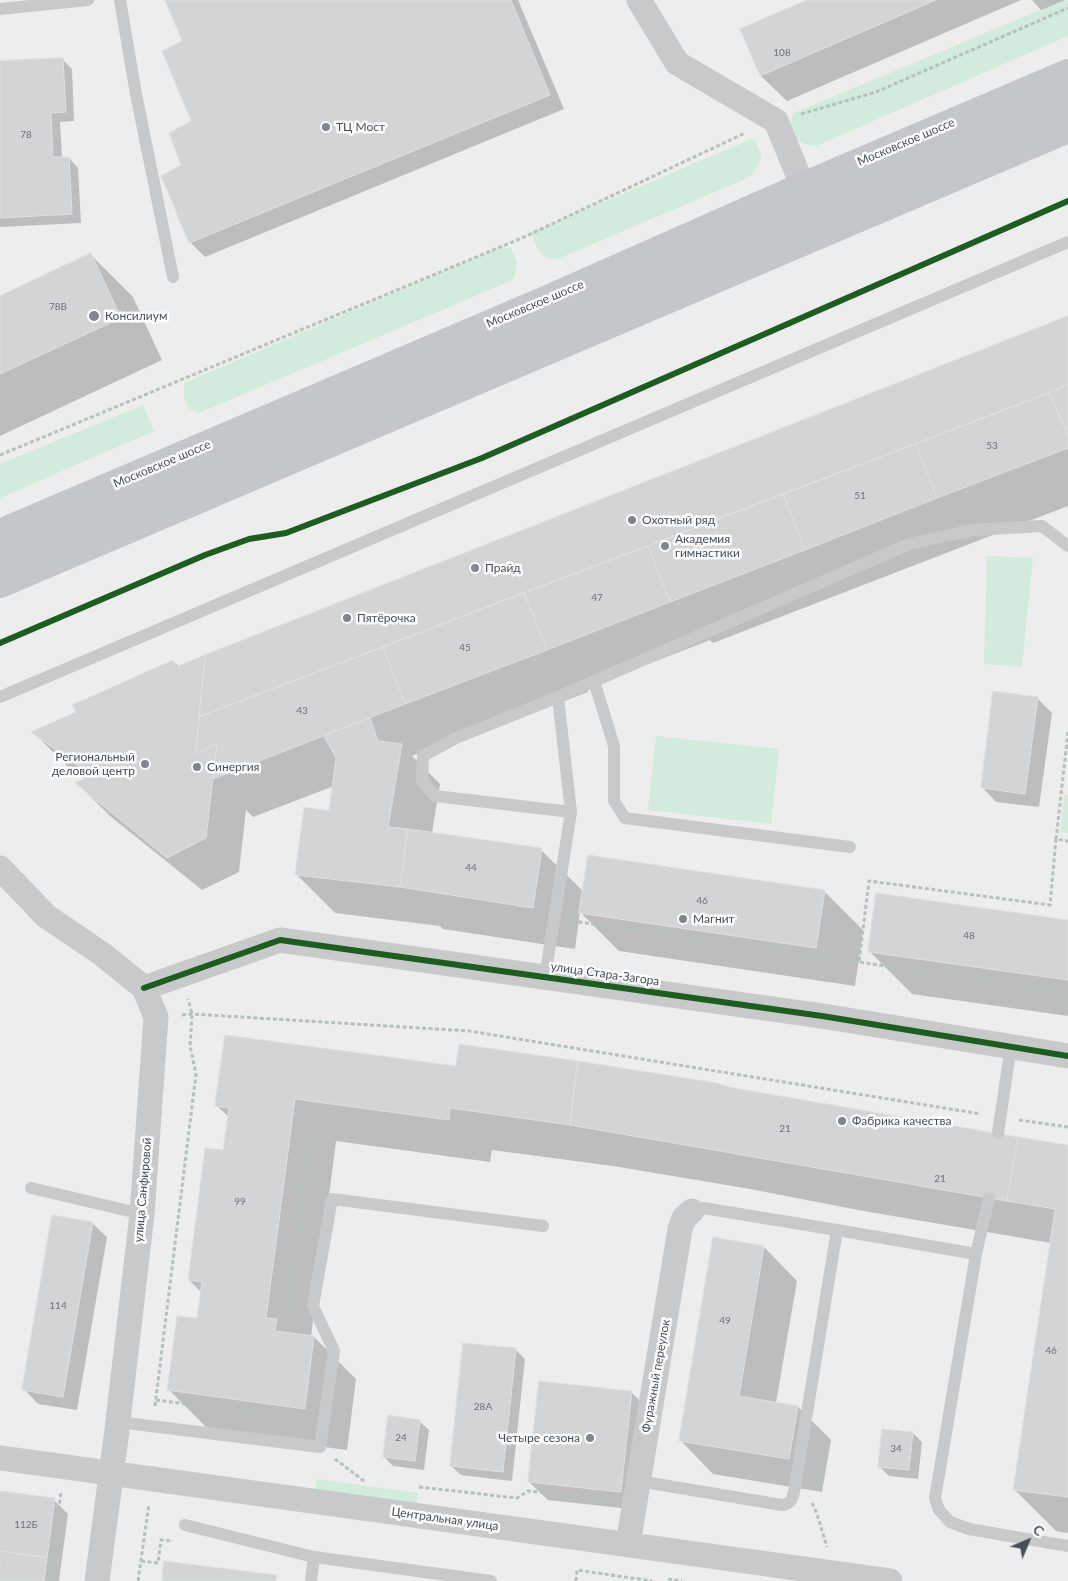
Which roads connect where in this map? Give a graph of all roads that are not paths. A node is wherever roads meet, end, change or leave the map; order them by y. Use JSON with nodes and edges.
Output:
{"nodes":[{"id":1,"x":88,"y":0,"type":"edge"},
{"id":2,"x":120,"y":0,"type":"edge"},
{"id":3,"x":642,"y":1,"type":"edge"},
{"id":4,"x":0,"y":9,"type":"edge"},
{"id":5,"x":1068,"y":73,"type":"edge"},
{"id":6,"x":1068,"y":102,"type":"edge"},
{"id":7,"x":1068,"y":129,"type":"edge"},
{"id":8,"x":803,"y":186,"type":"junction"},
{"id":9,"x":813,"y":211,"type":"junction"},
{"id":10,"x":1068,"y":242,"type":"edge"},
{"id":11,"x":173,"y":277,"type":"dead end"},
{"id":12,"x":0,"y":533,"type":"edge"},
{"id":13,"x":1068,"y":546,"type":"edge"},
{"id":14,"x":0,"y":560,"type":"edge"},
{"id":15,"x":0,"y":584,"type":"edge"},
{"id":16,"x":594,"y":681,"type":"junction"},
{"id":17,"x":0,"y":697,"type":"edge"},
{"id":18,"x":558,"y":697,"type":"junction"},
{"id":19,"x":571,"y":812,"type":"junction"},
{"id":20,"x":850,"y":848,"type":"dead end"},
{"id":21,"x":0,"y":868,"type":"edge"},
{"id":22,"x":545,"y":976,"type":"junction"},
{"id":23,"x":144,"y":988,"type":"junction"},
{"id":24,"x":1011,"y":1046,"type":"junction"},
{"id":25,"x":1068,"y":1056,"type":"edge"},
{"id":26,"x":998,"y":1133,"type":"dead end"},
{"id":27,"x":31,"y":1188,"type":"dead end"},
{"id":28,"x":989,"y":1198,"type":"dead end"},
{"id":29,"x":692,"y":1211,"type":"joint"},
{"id":30,"x":142,"y":1214,"type":"junction"},
{"id":31,"x":543,"y":1226,"type":"dead end"},
{"id":32,"x":837,"y":1230,"type":"junction"},
{"id":33,"x":976,"y":1254,"type":"junction"},
{"id":34,"x":118,"y":1422,"type":"junction"},
{"id":35,"x":0,"y":1458,"type":"edge"},
{"id":36,"x":112,"y":1472,"type":"junction"},
{"id":37,"x":636,"y":1492,"type":"junction"},
{"id":38,"x":185,"y":1524,"type":"dead end"},
{"id":39,"x":628,"y":1544,"type":"junction"},
{"id":40,"x":1068,"y":1546,"type":"edge"},
{"id":41,"x":314,"y":1557,"type":"junction"},
{"id":42,"x":97,"y":1581,"type":"edge"},
{"id":43,"x":311,"y":1581,"type":"edge"},
{"id":44,"x":492,"y":1581,"type":"edge"},
{"id":45,"x":890,"y":1581,"type":"edge"}],
"edges":[{"from":1,"to":4,"type":"lane"},
{"from":2,"to":11,"type":"lane"},
{"from":3,"to":8,"type":"street"},
{"from":5,"to":8,"type":"main road","name":"Московское шоссе"},
{"from":6,"to":9,"type":"main road","name":"Московское шоссе"},
{"from":7,"to":15,"type":"main road"},
{"from":8,"to":9,"type":"street"},
{"from":8,"to":12,"type":"main road","name":"Московское шоссе"},
{"from":9,"to":14,"type":"main road","name":"Московское шоссе"},
{"from":10,"to":17,"type":"lane"},
{"from":13,"to":16,"type":"lane"},
{"from":16,"to":18,"type":"lane"},
{"from":16,"to":20,"type":"lane"},
{"from":18,"to":19,"type":"lane"},
{"from":18,"to":19,"type":"lane"},
{"from":19,"to":22,"type":"lane"},
{"from":21,"to":23,"type":"street","name":"улица Санфировой"},
{"from":22,"to":23,"type":"street","name":"улица Стара-Загора"},
{"from":22,"to":24,"type":"street","name":"улица Стара-Загора"},
{"from":23,"to":30,"type":"street","name":"улица Санфировой"},
{"from":24,"to":25,"type":"street","name":"улица Стара-Загора"},
{"from":24,"to":26,"type":"lane"},
{"from":27,"to":30,"type":"lane"},
{"from":28,"to":33,"type":"lane"},
{"from":29,"to":32,"type":"lane"},
{"from":29,"to":37,"type":"street","name":"Фуражный переулок"},
{"from":30,"to":34,"type":"street","name":"улица Санфировой"},
{"from":31,"to":34,"type":"lane"},
{"from":32,"to":33,"type":"lane"},
{"from":32,"to":37,"type":"lane"},
{"from":33,"to":40,"type":"lane"},
{"from":34,"to":36,"type":"street","name":"улица Санфировой"},
{"from":35,"to":36,"type":"street","name":"Центральная улица"},
{"from":36,"to":39,"type":"street","name":"Центральная улица"},
{"from":36,"to":42,"type":"street","name":"улица Санфировой"},
{"from":37,"to":39,"type":"street","name":"Фуражный переулок"},
{"from":38,"to":41,"type":"lane"},
{"from":39,"to":45,"type":"street","name":"Центральная улица"},
{"from":41,"to":43,"type":"lane"},
{"from":41,"to":44,"type":"lane"}]}
